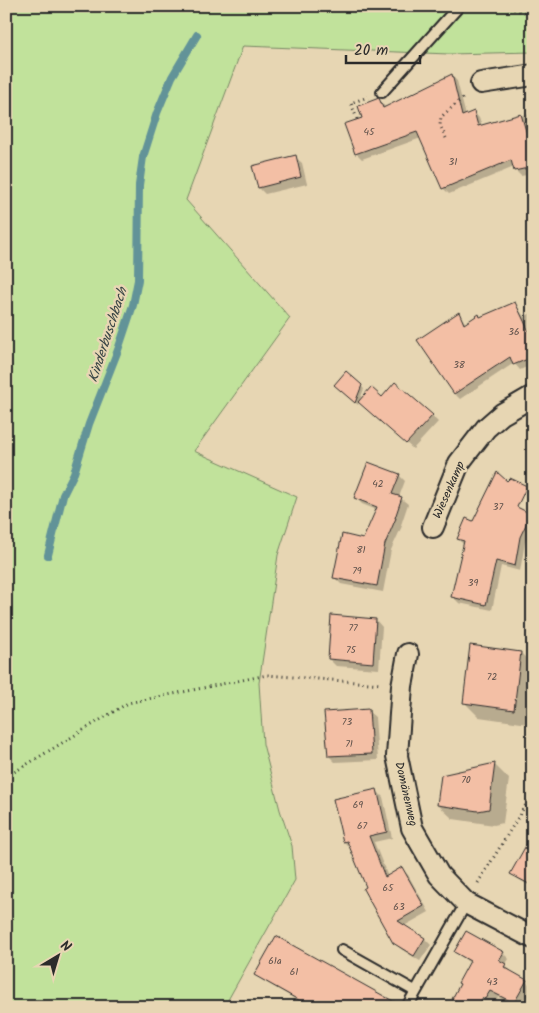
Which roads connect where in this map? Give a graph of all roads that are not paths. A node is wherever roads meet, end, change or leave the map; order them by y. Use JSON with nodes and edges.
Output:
{"nodes":[{"id":1,"x":459,"y":7,"type":"edge"},
{"id":2,"x":533,"y":75,"type":"edge"},
{"id":3,"x":481,"y":82,"type":"road end"},
{"id":4,"x":382,"y":92,"type":"road end"},
{"id":5,"x":533,"y":396,"type":"edge"},
{"id":6,"x":432,"y":527,"type":"dead end"},
{"id":7,"x":408,"y":654,"type":"dead end"},
{"id":8,"x":466,"y":903,"type":"junction"},
{"id":9,"x":533,"y":938,"type":"edge"},
{"id":10,"x":342,"y":950,"type":"dead end"},
{"id":11,"x":415,"y":991,"type":"junction"},
{"id":12,"x":407,"y":1007,"type":"edge"}],
"edges":[{"from":1,"to":4,"type":"lane"},
{"from":2,"to":3,"type":"street"},
{"from":5,"to":6,"type":"street","name":"Wiesenkamp"},
{"from":7,"to":8,"type":"street","name":"Domänenweg"},
{"from":8,"to":9,"type":"street","name":"Domänenweg"},
{"from":8,"to":11,"type":"lane"},
{"from":10,"to":11,"type":"lane"},
{"from":11,"to":12,"type":"lane"}]}
